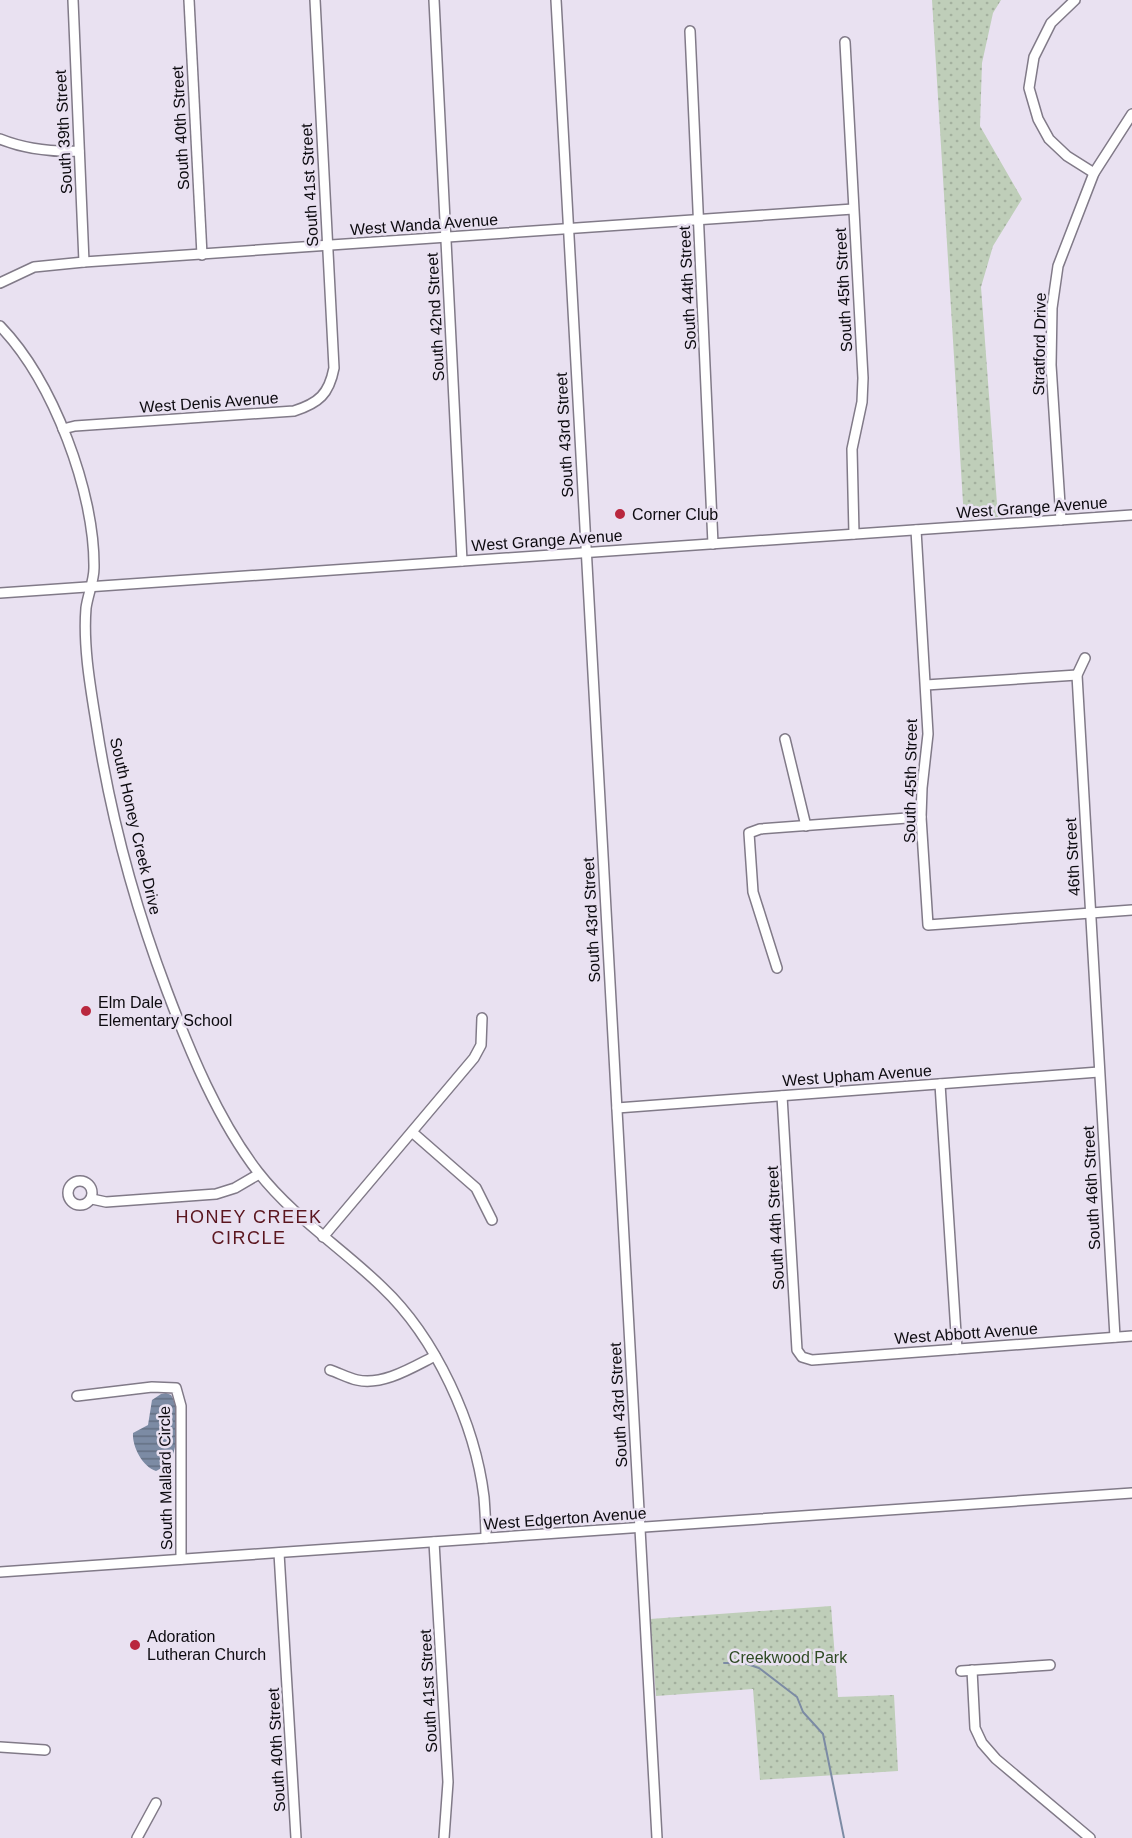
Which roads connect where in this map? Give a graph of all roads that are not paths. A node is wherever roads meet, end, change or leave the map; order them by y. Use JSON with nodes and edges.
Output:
{"nodes":[{"id":1,"x":72,"y":0,"type":"edge"},
{"id":2,"x":189,"y":0,"type":"edge"},
{"id":3,"x":315,"y":0,"type":"edge"},
{"id":4,"x":434,"y":0,"type":"edge"},
{"id":5,"x":556,"y":0,"type":"edge"},
{"id":6,"x":1075,"y":0,"type":"edge"},
{"id":7,"x":690,"y":31,"type":"dead end"},
{"id":8,"x":845,"y":42,"type":"dead end"},
{"id":9,"x":1132,"y":114,"type":"edge"},
{"id":10,"x":0,"y":139,"type":"edge"},
{"id":11,"x":79,"y":151,"type":"junction"},
{"id":12,"x":1094,"y":173,"type":"junction"},
{"id":13,"x":853,"y":209,"type":"junction"},
{"id":14,"x":699,"y":221,"type":"junction"},
{"id":15,"x":568,"y":230,"type":"junction"},
{"id":16,"x":446,"y":238,"type":"junction"},
{"id":17,"x":327,"y":246,"type":"junction"},
{"id":18,"x":202,"y":255,"type":"junction"},
{"id":19,"x":84,"y":262,"type":"junction"},
{"id":20,"x":0,"y":283,"type":"edge"},
{"id":21,"x":0,"y":326,"type":"edge"},
{"id":22,"x":334,"y":368,"type":"joint"},
{"id":23,"x":63,"y":429,"type":"junction"},
{"id":24,"x":1132,"y":515,"type":"edge"},
{"id":25,"x":1060,"y":520,"type":"junction"},
{"id":26,"x":916,"y":530,"type":"junction"},
{"id":27,"x":854,"y":534,"type":"junction"},
{"id":28,"x":714,"y":544,"type":"junction"},
{"id":29,"x":585,"y":553,"type":"junction"},
{"id":30,"x":462,"y":561,"type":"junction"},
{"id":31,"x":91,"y":586,"type":"junction"},
{"id":32,"x":0,"y":593,"type":"edge"},
{"id":33,"x":1085,"y":658,"type":"dead end"},
{"id":34,"x":1077,"y":675,"type":"junction"},
{"id":35,"x":926,"y":685,"type":"junction"},
{"id":36,"x":785,"y":739,"type":"dead end"},
{"id":37,"x":921,"y":817,"type":"junction"},
{"id":38,"x":806,"y":826,"type":"junction"},
{"id":39,"x":1132,"y":910,"type":"edge"},
{"id":40,"x":1091,"y":914,"type":"junction"},
{"id":41,"x":777,"y":968,"type":"dead end"},
{"id":42,"x":482,"y":1018,"type":"dead end"},
{"id":43,"x":1098,"y":1037,"type":"joint"},
{"id":44,"x":1099,"y":1072,"type":"junction"},
{"id":45,"x":940,"y":1084,"type":"junction"},
{"id":46,"x":782,"y":1096,"type":"junction"},
{"id":47,"x":617,"y":1108,"type":"junction"},
{"id":48,"x":412,"y":1132,"type":"junction"},
{"id":49,"x":259,"y":1174,"type":"junction"},
{"id":50,"x":92,"y":1199,"type":"dead end"},
{"id":51,"x":492,"y":1220,"type":"dead end"},
{"id":52,"x":323,"y":1237,"type":"junction"},
{"id":53,"x":1132,"y":1336,"type":"edge"},
{"id":54,"x":1115,"y":1337,"type":"junction"},
{"id":55,"x":957,"y":1349,"type":"junction"},
{"id":56,"x":435,"y":1356,"type":"junction"},
{"id":57,"x":802,"y":1357,"type":"joint"},
{"id":58,"x":330,"y":1370,"type":"dead end"},
{"id":59,"x":77,"y":1396,"type":"dead end"},
{"id":60,"x":1132,"y":1493,"type":"edge"},
{"id":61,"x":640,"y":1528,"type":"junction"},
{"id":62,"x":486,"y":1538,"type":"junction"},
{"id":63,"x":434,"y":1542,"type":"junction"},
{"id":64,"x":279,"y":1553,"type":"junction"},
{"id":65,"x":182,"y":1559,"type":"junction"},
{"id":66,"x":0,"y":1572,"type":"edge"},
{"id":67,"x":1050,"y":1665,"type":"dead end"},
{"id":68,"x":972,"y":1670,"type":"junction"},
{"id":69,"x":961,"y":1671,"type":"dead end"},
{"id":70,"x":0,"y":1747,"type":"edge"},
{"id":71,"x":45,"y":1750,"type":"dead end"},
{"id":72,"x":156,"y":1803,"type":"dead end"},
{"id":73,"x":137,"y":1838,"type":"edge"},
{"id":74,"x":296,"y":1838,"type":"edge"},
{"id":75,"x":444,"y":1838,"type":"edge"},
{"id":76,"x":657,"y":1838,"type":"edge"},
{"id":77,"x":1090,"y":1838,"type":"edge"}],
"edges":[{"from":1,"to":11,"type":"street","name":"South 39th Street"},
{"from":2,"to":18,"type":"street","name":"South 40th Street"},
{"from":3,"to":17,"type":"street","name":"South 41st Street"},
{"from":4,"to":16,"type":"street","name":"South 42nd Street"},
{"from":5,"to":15,"type":"street","name":"South 43rd Street"},
{"from":6,"to":12,"type":"street"},
{"from":7,"to":14,"type":"street","name":"South 44th Street"},
{"from":8,"to":13,"type":"street","name":"South 45th Street"},
{"from":9,"to":12,"type":"street","name":"Stratford Drive"},
{"from":10,"to":11,"type":"street"},
{"from":11,"to":19,"type":"street","name":"South 39th Street"},
{"from":12,"to":25,"type":"street","name":"Stratford Drive"},
{"from":13,"to":14,"type":"street","name":"West Wanda Avenue"},
{"from":13,"to":27,"type":"street","name":"South 45th Street"},
{"from":14,"to":15,"type":"street","name":"West Wanda Avenue"},
{"from":14,"to":28,"type":"street","name":"South 44th Street"},
{"from":15,"to":16,"type":"street","name":"West Wanda Avenue"},
{"from":15,"to":29,"type":"street","name":"South 43rd Street"},
{"from":16,"to":17,"type":"street","name":"West Wanda Avenue"},
{"from":16,"to":30,"type":"street","name":"South 42nd Street"},
{"from":17,"to":18,"type":"street","name":"West Wanda Avenue"},
{"from":17,"to":22,"type":"street","name":"South 41st Street"},
{"from":18,"to":19,"type":"street","name":"West Wanda Avenue"},
{"from":19,"to":20,"type":"street","name":"West Wanda Avenue"},
{"from":21,"to":23,"type":"street","name":"South Honey Creek Drive"},
{"from":22,"to":23,"type":"street","name":"West Denis Avenue"},
{"from":23,"to":31,"type":"street","name":"South Honey Creek Drive"},
{"from":24,"to":25,"type":"street","name":"West Grange Avenue"},
{"from":25,"to":26,"type":"street","name":"West Grange Avenue"},
{"from":26,"to":27,"type":"street","name":"West Grange Avenue"},
{"from":26,"to":35,"type":"street","name":"South 45th Street"},
{"from":27,"to":28,"type":"street","name":"West Grange Avenue"},
{"from":28,"to":29,"type":"street","name":"West Grange Avenue"},
{"from":29,"to":30,"type":"street","name":"West Grange Avenue"},
{"from":29,"to":47,"type":"street","name":"South 43rd Street"},
{"from":30,"to":31,"type":"street","name":"West Grange Avenue"},
{"from":31,"to":32,"type":"street","name":"West Grange Avenue"},
{"from":31,"to":49,"type":"street","name":"South Honey Creek Drive"},
{"from":33,"to":34,"type":"street"},
{"from":34,"to":35,"type":"street"},
{"from":34,"to":40,"type":"street","name":"46th Street"},
{"from":35,"to":37,"type":"street","name":"South 45th Street"},
{"from":36,"to":38,"type":"street"},
{"from":37,"to":38,"type":"street"},
{"from":37,"to":40,"type":"street","name":"South 45th Street"},
{"from":38,"to":41,"type":"street"},
{"from":39,"to":40,"type":"street"},
{"from":40,"to":43,"type":"street","name":"46th Street"},
{"from":42,"to":48,"type":"street"},
{"from":43,"to":44,"type":"street","name":"South 46th Street"},
{"from":44,"to":45,"type":"street","name":"West Upham Avenue"},
{"from":44,"to":54,"type":"street","name":"South 46th Street"},
{"from":45,"to":46,"type":"street","name":"West Upham Avenue"},
{"from":45,"to":55,"type":"street"},
{"from":46,"to":47,"type":"street","name":"West Upham Avenue"},
{"from":46,"to":57,"type":"street","name":"South 44th Street"},
{"from":47,"to":61,"type":"street","name":"South 43rd Street"},
{"from":48,"to":51,"type":"street"},
{"from":48,"to":52,"type":"street"},
{"from":49,"to":50,"type":"street"},
{"from":49,"to":52,"type":"street","name":"South Honey Creek Drive"},
{"from":52,"to":56,"type":"street","name":"South Honey Creek Drive"},
{"from":53,"to":54,"type":"street","name":"West Abbott Avenue"},
{"from":54,"to":55,"type":"street","name":"West Abbott Avenue"},
{"from":55,"to":57,"type":"street","name":"West Abbott Avenue"},
{"from":56,"to":58,"type":"street"},
{"from":56,"to":62,"type":"street","name":"South Honey Creek Drive"},
{"from":59,"to":65,"type":"street","name":"South Mallard Circle"},
{"from":60,"to":61,"type":"street","name":"West Edgerton Avenue"},
{"from":61,"to":62,"type":"street","name":"West Edgerton Avenue"},
{"from":61,"to":76,"type":"street","name":"South 43rd Street"},
{"from":62,"to":63,"type":"street","name":"West Edgerton Avenue"},
{"from":63,"to":64,"type":"street","name":"West Edgerton Avenue"},
{"from":63,"to":75,"type":"street","name":"South 41st Street"},
{"from":64,"to":65,"type":"street","name":"West Edgerton Avenue"},
{"from":64,"to":74,"type":"street","name":"South 40th Street"},
{"from":65,"to":66,"type":"street","name":"West Edgerton Avenue"},
{"from":67,"to":68,"type":"street"},
{"from":68,"to":69,"type":"street"},
{"from":68,"to":77,"type":"street"},
{"from":70,"to":71,"type":"street"},
{"from":72,"to":73,"type":"street"}]}
